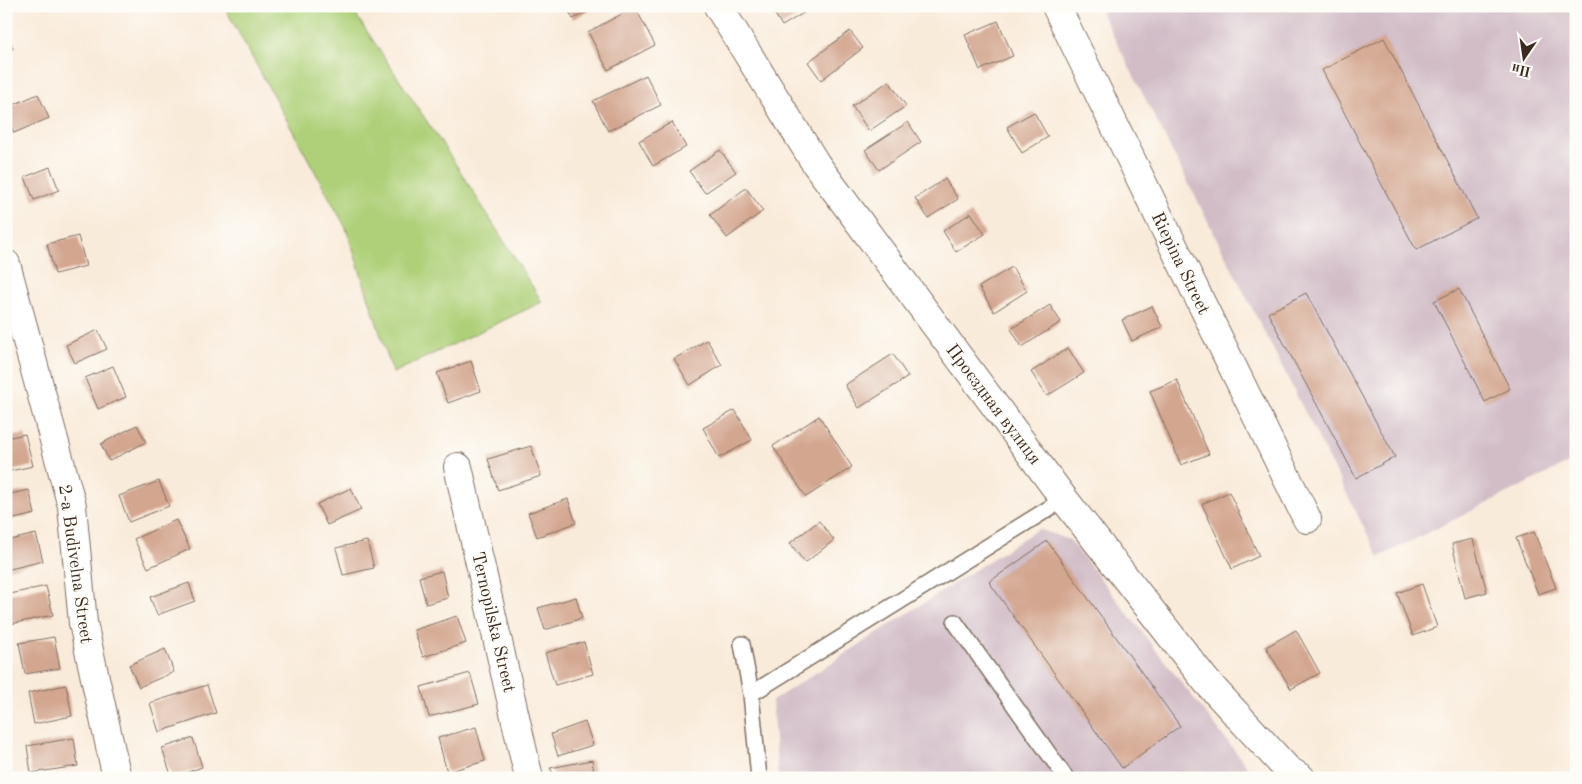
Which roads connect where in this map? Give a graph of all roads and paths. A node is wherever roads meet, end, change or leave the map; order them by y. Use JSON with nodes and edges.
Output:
{"nodes":[{"id":1,"x":718,"y":6,"type":"edge"},
{"id":2,"x":1056,"y":6,"type":"edge"},
{"id":3,"x":6,"y":264,"type":"edge"},
{"id":4,"x":458,"y":467,"type":"dead end"},
{"id":5,"x":1064,"y":499,"type":"junction"},
{"id":6,"x":1307,"y":519,"type":"dead end"},
{"id":7,"x":955,"y":622,"type":"dead end"},
{"id":8,"x":742,"y":644,"type":"dead end"},
{"id":9,"x":751,"y":694,"type":"junction"},
{"id":10,"x":117,"y":778,"type":"edge"},
{"id":11,"x":529,"y":778,"type":"edge"},
{"id":12,"x":759,"y":778,"type":"edge"},
{"id":13,"x":1066,"y":778,"type":"edge"},
{"id":14,"x":1301,"y":778,"type":"edge"}],
"edges":[{"from":1,"to":5,"type":"street","name":"Проєздная вулиця"},
{"from":2,"to":6,"type":"street","name":"Riepina Street"},
{"from":3,"to":10,"type":"street","name":"2-a Budivelna Street"},
{"from":4,"to":11,"type":"street","name":"Ternopilska Street"},
{"from":5,"to":9,"type":"lane"},
{"from":5,"to":14,"type":"street","name":"Проєздная вулиця"},
{"from":7,"to":13,"type":"lane"},
{"from":8,"to":9,"type":"lane"},
{"from":9,"to":12,"type":"lane"}]}
